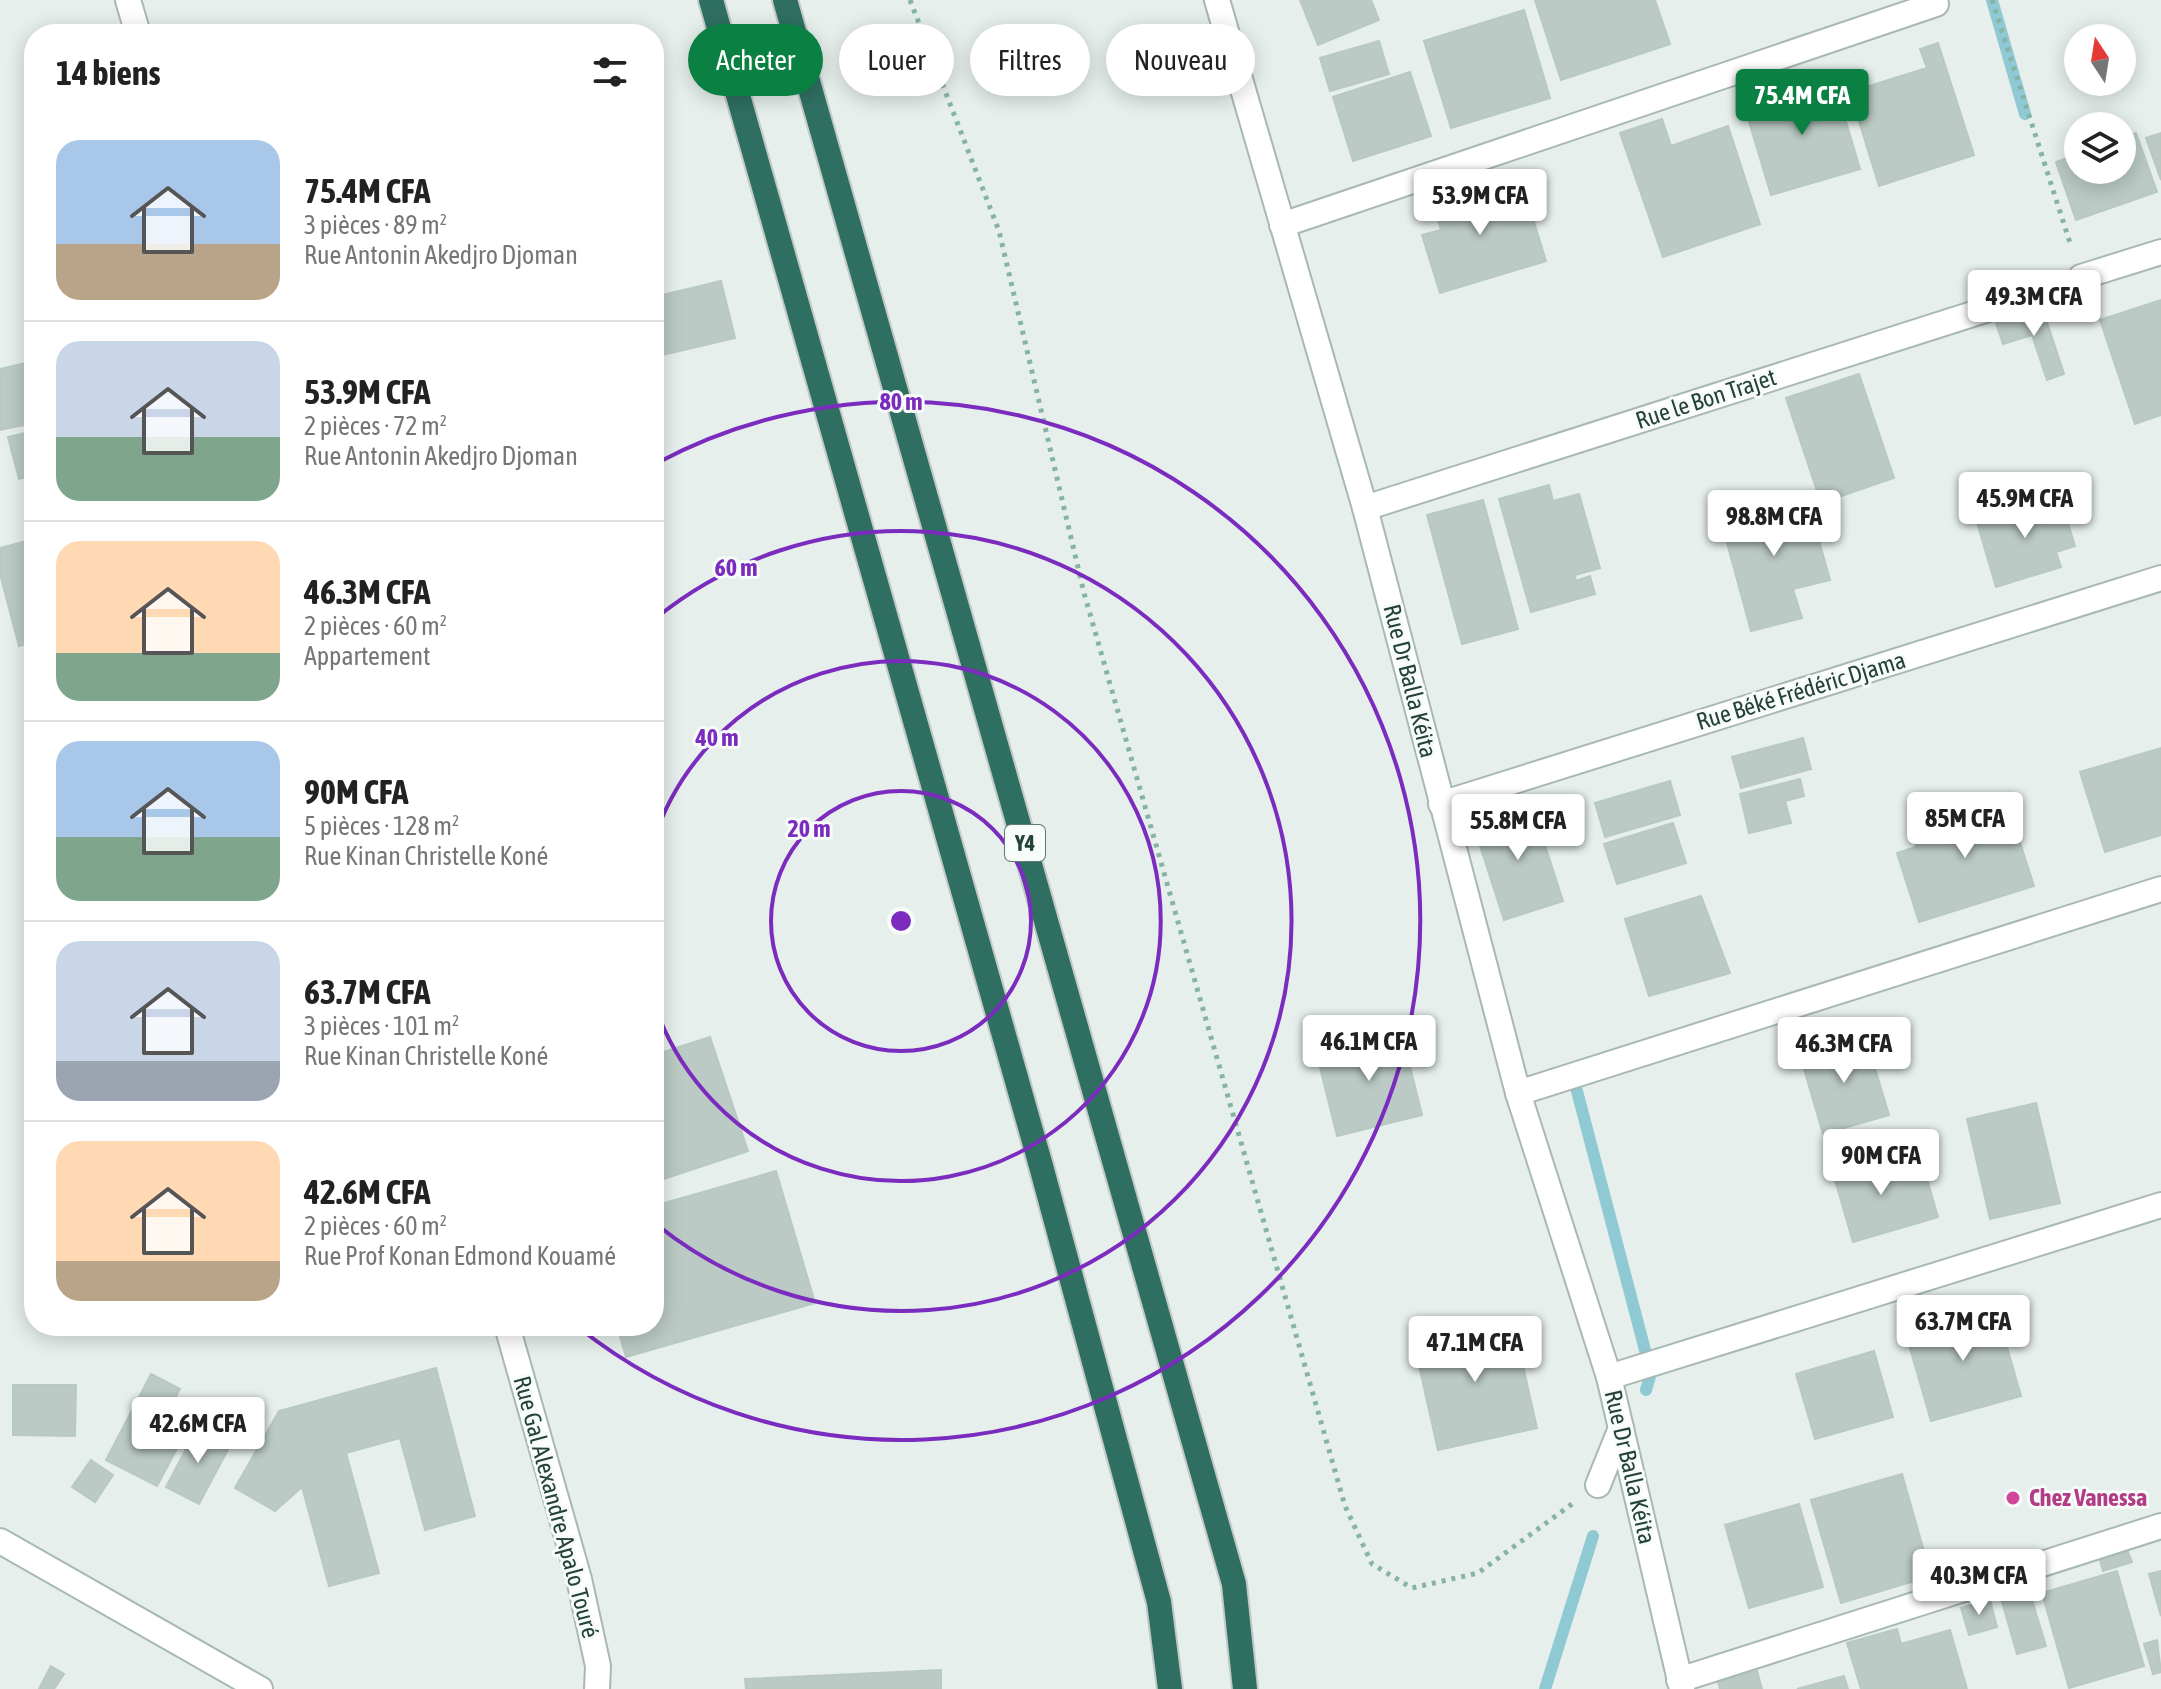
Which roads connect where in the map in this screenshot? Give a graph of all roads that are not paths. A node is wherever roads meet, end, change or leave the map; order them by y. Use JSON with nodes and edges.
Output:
{"nodes":[{"id":1,"x":128,"y":0,"type":"edge"},
{"id":2,"x":711,"y":0,"type":"edge"},
{"id":3,"x":785,"y":0,"type":"edge"},
{"id":4,"x":1217,"y":0,"type":"edge"},
{"id":5,"x":1936,"y":4,"type":"dead end"},
{"id":6,"x":135,"y":24,"type":"edge"},
{"id":7,"x":1282,"y":225,"type":"junction"},
{"id":8,"x":2161,"y":252,"type":"edge"},
{"id":9,"x":2081,"y":277,"type":"road end"},
{"id":10,"x":2048,"y":290,"type":"dead end"},
{"id":11,"x":1365,"y":508,"type":"junction"},
{"id":12,"x":2161,"y":578,"type":"edge"},
{"id":13,"x":1441,"y":804,"type":"junction"},
{"id":14,"x":2161,"y":889,"type":"edge"},
{"id":15,"x":1518,"y":1093,"type":"junction"},
{"id":16,"x":2161,"y":1205,"type":"edge"},
{"id":17,"x":510,"y":1336,"type":"edge"},
{"id":18,"x":1609,"y":1377,"type":"junction"},
{"id":19,"x":1621,"y":1428,"type":"junction"},
{"id":20,"x":1598,"y":1485,"type":"road end"},
{"id":21,"x":2161,"y":1526,"type":"edge"},
{"id":22,"x":0,"y":1541,"type":"edge"},
{"id":23,"x":1680,"y":1684,"type":"edge"},
{"id":24,"x":260,"y":1689,"type":"edge"},
{"id":25,"x":597,"y":1689,"type":"edge"},
{"id":26,"x":1170,"y":1689,"type":"edge"},
{"id":27,"x":1245,"y":1689,"type":"edge"}],
"edges":[{"from":1,"to":6,"type":"street"},
{"from":2,"to":26,"type":"highway"},
{"from":3,"to":27,"type":"highway","number":"Y4"},
{"from":4,"to":7,"type":"street","name":"Rue Dr Balla Kéita"},
{"from":5,"to":7,"type":"street"},
{"from":7,"to":11,"type":"street","name":"Rue Dr Balla Kéita"},
{"from":8,"to":9,"type":"street"},
{"from":10,"to":11,"type":"street","name":"Rue le Bon Trajet"},
{"from":11,"to":13,"type":"street","name":"Rue Dr Balla Kéita"},
{"from":12,"to":13,"type":"street","name":"Rue Béké Frédéric Djama"},
{"from":13,"to":15,"type":"street","name":"Rue Dr Balla Kéita"},
{"from":14,"to":15,"type":"street"},
{"from":15,"to":18,"type":"street","name":"Rue Dr Balla Kéita"},
{"from":16,"to":18,"type":"street"},
{"from":17,"to":25,"type":"street","name":"Rue Gal Alexandre Apalo Touré"},
{"from":18,"to":19,"type":"street","name":"Rue Dr Balla Kéita"},
{"from":19,"to":20,"type":"street"},
{"from":19,"to":23,"type":"street","name":"Rue Dr Balla Kéita"},
{"from":21,"to":23,"type":"street"},
{"from":22,"to":24,"type":"street"}]}
